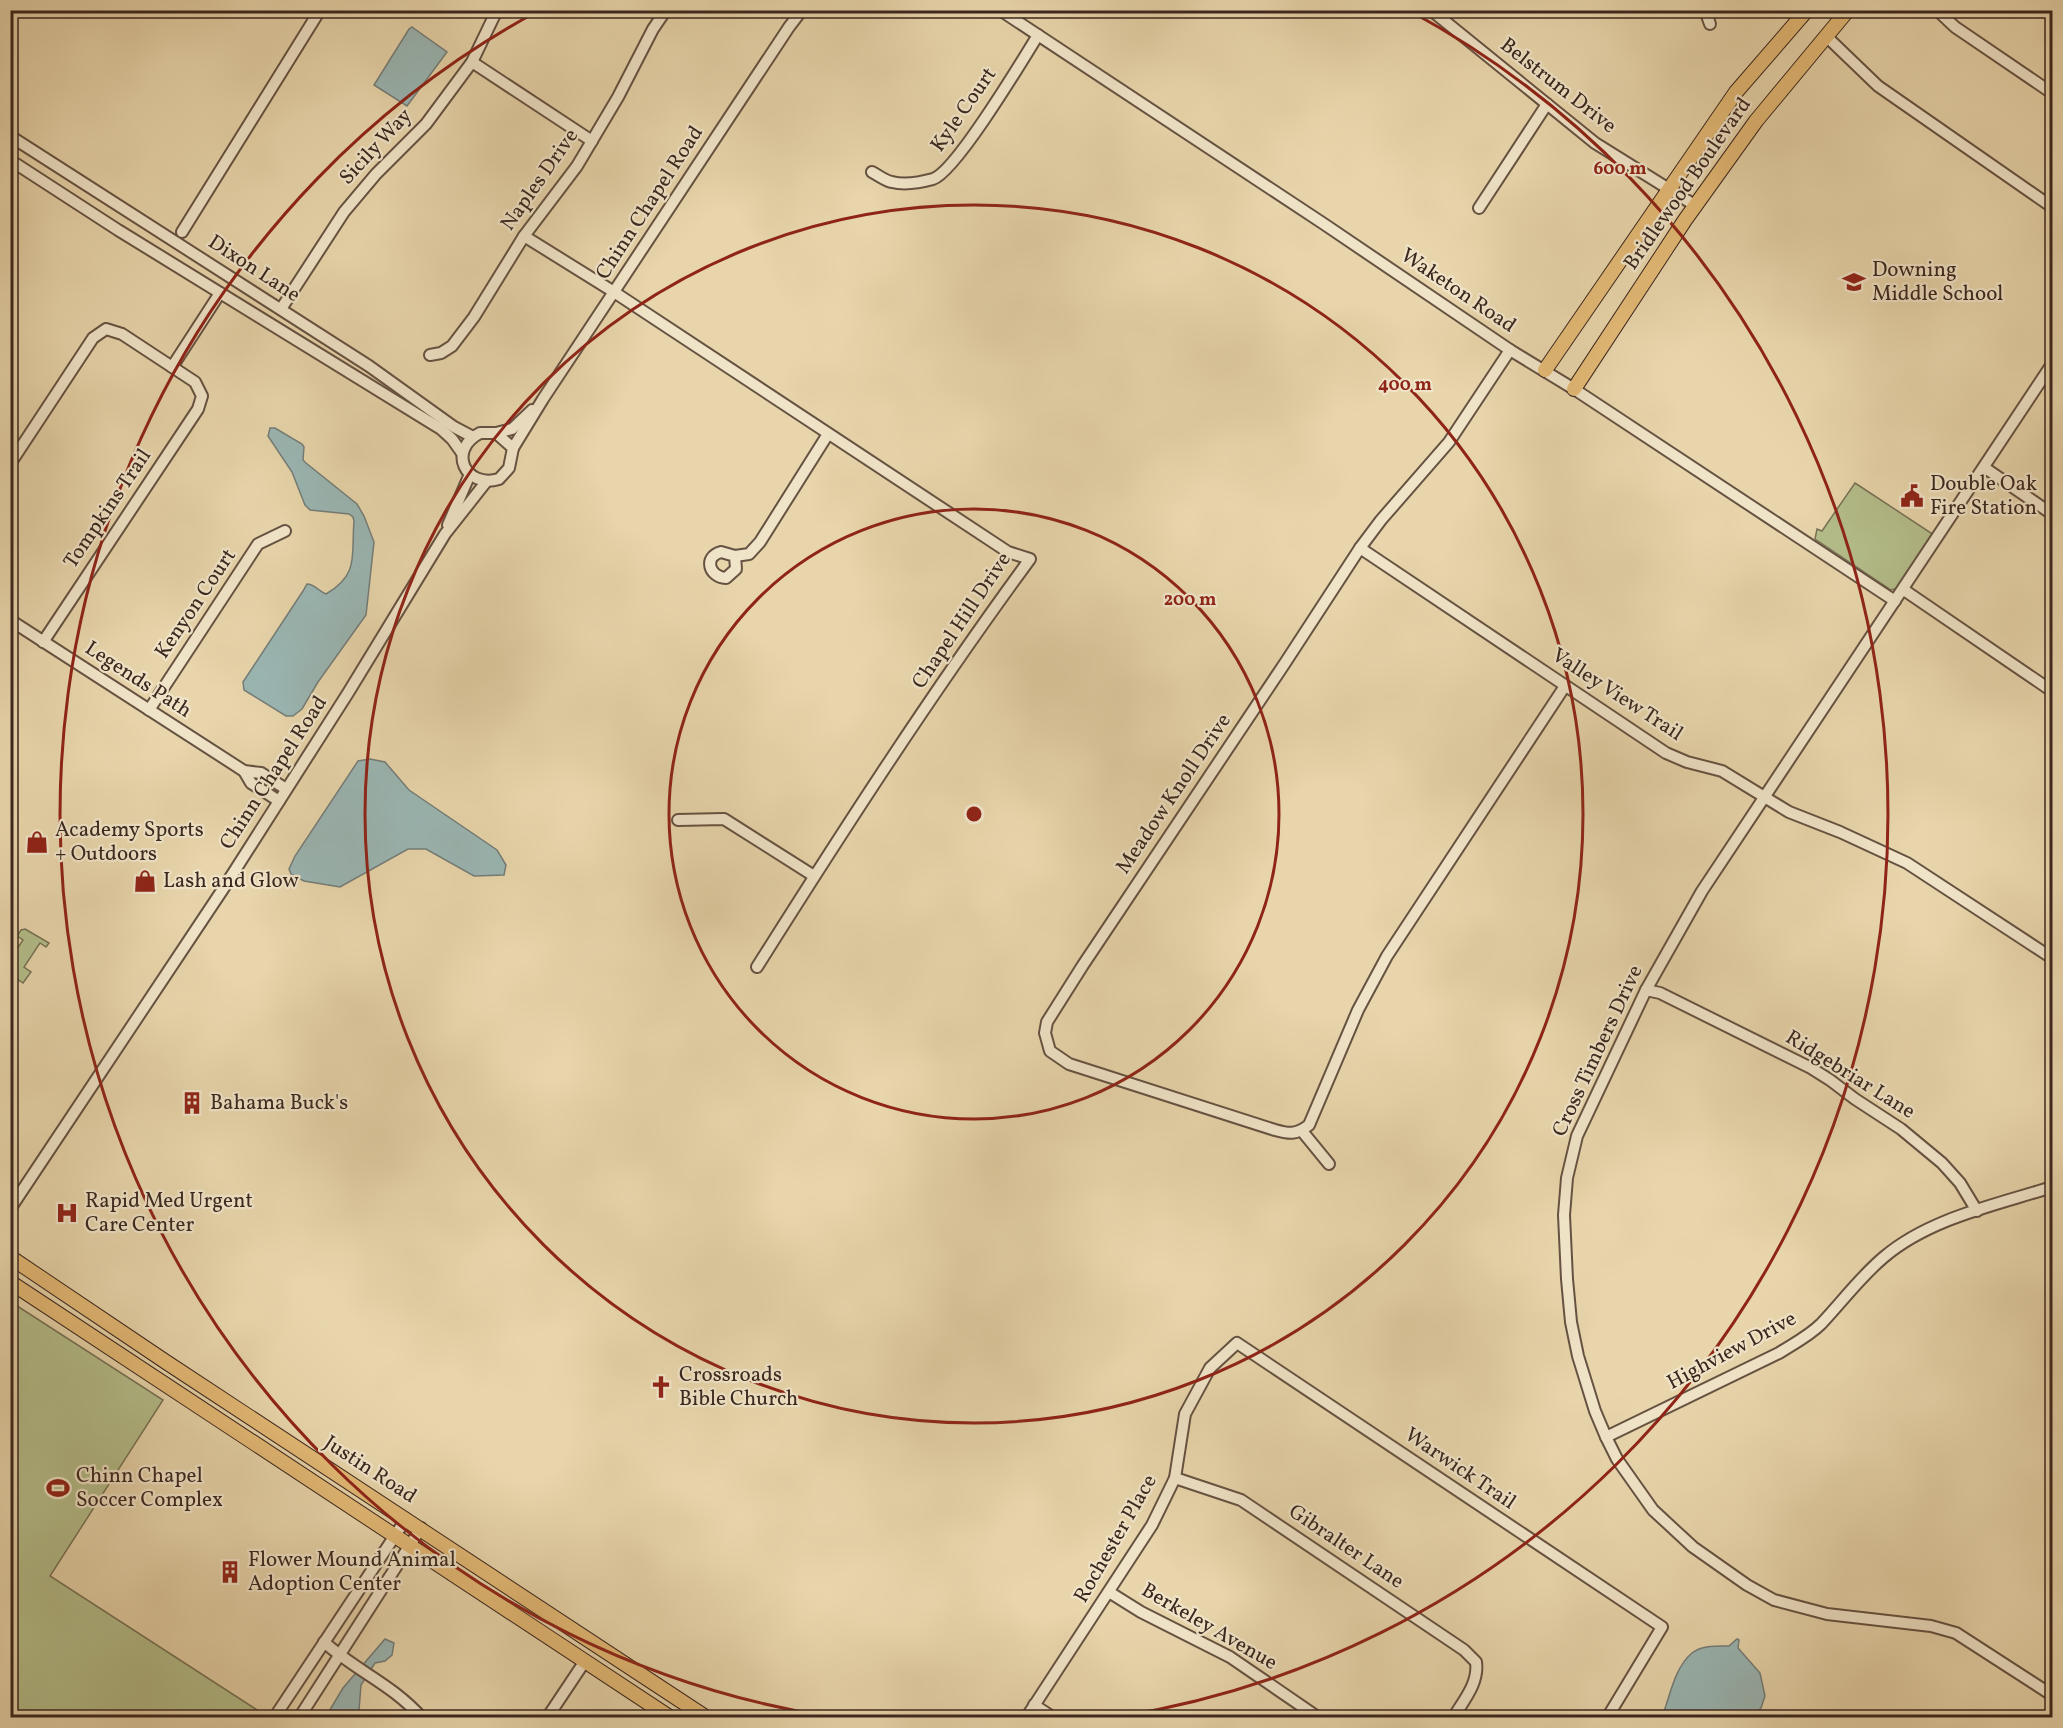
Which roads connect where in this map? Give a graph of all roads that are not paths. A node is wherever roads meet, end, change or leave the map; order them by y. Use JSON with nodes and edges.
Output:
{"nodes":[{"id":1,"x":320,"y":10,"type":"edge"},
{"id":2,"x":497,"y":10,"type":"edge"},
{"id":3,"x":666,"y":10,"type":"edge"},
{"id":4,"x":800,"y":10,"type":"edge"},
{"id":5,"x":1000,"y":10,"type":"edge"},
{"id":6,"x":1431,"y":10,"type":"edge"},
{"id":7,"x":1705,"y":10,"type":"edge"},
{"id":8,"x":1807,"y":10,"type":"edge"},
{"id":9,"x":1848,"y":10,"type":"edge"},
{"id":10,"x":1937,"y":10,"type":"edge"},
{"id":11,"x":1710,"y":24,"type":"dead end"},
{"id":12,"x":1038,"y":35,"type":"junction"},
{"id":13,"x":1826,"y":36,"type":"junction"},
{"id":14,"x":472,"y":63,"type":"junction"},
{"id":15,"x":2052,"y":93,"type":"edge"},
{"id":16,"x":1546,"y":104,"type":"junction"},
{"id":17,"x":10,"y":136,"type":"edge"},
{"id":18,"x":592,"y":141,"type":"junction"},
{"id":19,"x":10,"y":160,"type":"edge"},
{"id":20,"x":872,"y":172,"type":"dead end"},
{"id":21,"x":88,"y":185,"type":"junction"},
{"id":22,"x":1670,"y":188,"type":"junction"},
{"id":23,"x":75,"y":201,"type":"junction"},
{"id":24,"x":1696,"y":206,"type":"junction"},
{"id":25,"x":2052,"y":207,"type":"edge"},
{"id":26,"x":1479,"y":208,"type":"dead end"},
{"id":27,"x":182,"y":232,"type":"dead end"},
{"id":28,"x":524,"y":236,"type":"junction"},
{"id":29,"x":614,"y":292,"type":"junction"},
{"id":30,"x":220,"y":293,"type":"junction"},
{"id":31,"x":281,"y":309,"type":"junction"},
{"id":32,"x":1510,"y":350,"type":"junction"},
{"id":33,"x":430,"y":355,"type":"dead end"},
{"id":34,"x":2052,"y":364,"type":"edge"},
{"id":35,"x":172,"y":367,"type":"junction"},
{"id":36,"x":1545,"y":370,"type":"junction"},
{"id":37,"x":1574,"y":389,"type":"junction"},
{"id":38,"x":543,"y":399,"type":"junction"},
{"id":39,"x":496,"y":434,"type":"junction"},
{"id":40,"x":828,"y":434,"type":"junction"},
{"id":41,"x":473,"y":437,"type":"junction"},
{"id":42,"x":513,"y":448,"type":"junction"},
{"id":43,"x":462,"y":453,"type":"junction"},
{"id":44,"x":10,"y":464,"type":"edge"},
{"id":45,"x":1984,"y":468,"type":"junction"},
{"id":46,"x":470,"y":474,"type":"junction"},
{"id":47,"x":486,"y":482,"type":"junction"},
{"id":48,"x":2052,"y":514,"type":"edge"},
{"id":49,"x":285,"y":531,"type":"dead end"},
{"id":50,"x":445,"y":534,"type":"junction"},
{"id":51,"x":1360,"y":548,"type":"junction"},
{"id":52,"x":735,"y":556,"type":"dead end"},
{"id":53,"x":1904,"y":590,"type":"junction"},
{"id":54,"x":1895,"y":601,"type":"junction"},
{"id":55,"x":10,"y":620,"type":"edge"},
{"id":56,"x":43,"y":642,"type":"junction"},
{"id":57,"x":1565,"y":686,"type":"junction"},
{"id":58,"x":2052,"y":691,"type":"edge"},
{"id":59,"x":149,"y":710,"type":"junction"},
{"id":60,"x":244,"y":771,"type":"junction"},
{"id":61,"x":286,"y":789,"type":"junction"},
{"id":62,"x":1764,"y":797,"type":"junction"},
{"id":63,"x":279,"y":801,"type":"junction"},
{"id":64,"x":678,"y":820,"type":"dead end"},
{"id":65,"x":814,"y":876,"type":"junction"},
{"id":66,"x":2052,"y":958,"type":"edge"},
{"id":67,"x":757,"y":967,"type":"dead end"},
{"id":68,"x":1646,"y":990,"type":"junction"},
{"id":69,"x":1302,"y":1131,"type":"junction"},
{"id":70,"x":1329,"y":1164,"type":"dead end"},
{"id":71,"x":2052,"y":1186,"type":"edge"},
{"id":72,"x":10,"y":1209,"type":"edge"},
{"id":73,"x":1977,"y":1211,"type":"junction"},
{"id":74,"x":10,"y":1257,"type":"edge"},
{"id":75,"x":10,"y":1282,"type":"edge"},
{"id":76,"x":1237,"y":1343,"type":"joint"},
{"id":77,"x":1606,"y":1437,"type":"junction"},
{"id":78,"x":1175,"y":1478,"type":"junction"},
{"id":79,"x":406,"y":1519,"type":"junction"},
{"id":80,"x":421,"y":1528,"type":"junction"},
{"id":81,"x":396,"y":1535,"type":"junction"},
{"id":82,"x":410,"y":1545,"type":"junction"},
{"id":83,"x":1109,"y":1592,"type":"junction"},
{"id":84,"x":324,"y":1642,"type":"junction"},
{"id":85,"x":339,"y":1656,"type":"junction"},
{"id":86,"x":585,"y":1661,"type":"junction"},
{"id":87,"x":2052,"y":1695,"type":"edge"},
{"id":88,"x":1034,"y":1705,"type":"junction"},
{"id":89,"x":274,"y":1718,"type":"edge"},
{"id":90,"x":299,"y":1718,"type":"edge"},
{"id":91,"x":422,"y":1718,"type":"edge"},
{"id":92,"x":547,"y":1718,"type":"edge"},
{"id":93,"x":671,"y":1718,"type":"edge"},
{"id":94,"x":707,"y":1718,"type":"edge"},
{"id":95,"x":1026,"y":1718,"type":"edge"},
{"id":96,"x":1054,"y":1718,"type":"edge"},
{"id":97,"x":1319,"y":1718,"type":"edge"},
{"id":98,"x":1453,"y":1718,"type":"edge"},
{"id":99,"x":1607,"y":1718,"type":"edge"}],
"edges":[{"from":1,"to":27,"type":"street"},
{"from":2,"to":14,"type":"street","name":"Sicily Way"},
{"from":3,"to":18,"type":"street","name":"Naples Drive"},
{"from":4,"to":29,"type":"street","name":"Chinn Chapel Road"},
{"from":5,"to":12,"type":"street","name":"Waketon Road"},
{"from":6,"to":16,"type":"street","name":"Belstrum Drive"},
{"from":7,"to":11,"type":"street"},
{"from":8,"to":22,"type":"main road","name":"Bridlewood Boulevard"},
{"from":9,"to":13,"type":"main road","name":"Bridlewood Boulevard"},
{"from":10,"to":15,"type":"street"},
{"from":12,"to":20,"type":"street","name":"Kyle Court"},
{"from":12,"to":32,"type":"street","name":"Waketon Road"},
{"from":13,"to":24,"type":"main road","name":"Bridlewood Boulevard"},
{"from":13,"to":25,"type":"street"},
{"from":14,"to":18,"type":"street"},
{"from":14,"to":31,"type":"street","name":"Sicily Way"},
{"from":16,"to":22,"type":"street","name":"Belstrum Drive"},
{"from":16,"to":26,"type":"street"},
{"from":17,"to":21,"type":"street","name":"Dixon Lane"},
{"from":18,"to":28,"type":"street","name":"Naples Drive"},
{"from":19,"to":23,"type":"street","name":"Dixon Lane"},
{"from":21,"to":23,"type":"street"},
{"from":21,"to":31,"type":"street","name":"Dixon Lane"},
{"from":22,"to":24,"type":"street","name":"Belstrum Drive"},
{"from":22,"to":36,"type":"main road","name":"Bridlewood Boulevard"},
{"from":23,"to":30,"type":"street","name":"Dixon Lane"},
{"from":24,"to":37,"type":"main road","name":"Bridlewood Boulevard"},
{"from":28,"to":29,"type":"street","name":"Chapel Hill Drive"},
{"from":28,"to":33,"type":"street","name":"Naples Drive"},
{"from":29,"to":38,"type":"street","name":"Chinn Chapel Road"},
{"from":29,"to":40,"type":"street","name":"Chapel Hill Drive"},
{"from":30,"to":35,"type":"street"},
{"from":30,"to":43,"type":"street","name":"Dixon Lane"},
{"from":31,"to":41,"type":"street","name":"Dixon Lane"},
{"from":32,"to":36,"type":"street","name":"Waketon Road"},
{"from":32,"to":51,"type":"street","name":"Meadow Knoll Drive"},
{"from":34,"to":45,"type":"street","name":"Cross Timbers Drive"},
{"from":35,"to":44,"type":"street"},
{"from":35,"to":56,"type":"street","name":"Tompkins Trail"},
{"from":36,"to":37,"type":"street","name":"Waketon Road"},
{"from":37,"to":54,"type":"street","name":"Waketon Road"},
{"from":38,"to":39,"type":"street","name":"Chinn Chapel Road"},
{"from":38,"to":42,"type":"street","name":"Chinn Chapel Road"},
{"from":39,"to":41,"type":"street"},
{"from":39,"to":42,"type":"street"},
{"from":40,"to":52,"type":"street"},
{"from":40,"to":65,"type":"street","name":"Chapel Hill Drive"},
{"from":41,"to":43,"type":"street"},
{"from":42,"to":47,"type":"street"},
{"from":43,"to":46,"type":"street"},
{"from":45,"to":48,"type":"street"},
{"from":45,"to":53,"type":"street","name":"Cross Timbers Drive"},
{"from":46,"to":47,"type":"street"},
{"from":46,"to":50,"type":"street","name":"Chinn Chapel Road"},
{"from":47,"to":50,"type":"street","name":"Chinn Chapel Road"},
{"from":49,"to":59,"type":"street","name":"Kenyon Court"},
{"from":50,"to":61,"type":"street","name":"Chinn Chapel Road"},
{"from":51,"to":57,"type":"street","name":"Valley View Trail"},
{"from":51,"to":69,"type":"street","name":"Meadow Knoll Drive"},
{"from":53,"to":54,"type":"street","name":"Cross Timbers Drive"},
{"from":53,"to":58,"type":"street"},
{"from":54,"to":62,"type":"street","name":"Cross Timbers Drive"},
{"from":55,"to":56,"type":"street","name":"Legends Path"},
{"from":56,"to":59,"type":"street","name":"Legends Path"},
{"from":57,"to":62,"type":"street","name":"Valley View Trail"},
{"from":57,"to":69,"type":"street"},
{"from":59,"to":60,"type":"street","name":"Legends Path"},
{"from":60,"to":61,"type":"street","name":"Legends Path"},
{"from":60,"to":63,"type":"street","name":"Legends Path"},
{"from":61,"to":63,"type":"street","name":"Chinn Chapel Road"},
{"from":62,"to":66,"type":"street","name":"Valley View Trail"},
{"from":62,"to":68,"type":"street","name":"Cross Timbers Drive"},
{"from":63,"to":72,"type":"street","name":"Chinn Chapel Road"},
{"from":64,"to":65,"type":"street"},
{"from":65,"to":67,"type":"street","name":"Chapel Hill Drive"},
{"from":68,"to":73,"type":"street","name":"Ridgebriar Lane"},
{"from":68,"to":77,"type":"street","name":"Cross Timbers Drive"},
{"from":69,"to":70,"type":"street"},
{"from":71,"to":73,"type":"street","name":"Highview Drive"},
{"from":73,"to":77,"type":"street","name":"Highview Drive"},
{"from":74,"to":79,"type":"main road","name":"Justin Road"},
{"from":75,"to":81,"type":"main road","name":"Justin Road"},
{"from":76,"to":78,"type":"street","name":"Rochester Place"},
{"from":76,"to":99,"type":"street","name":"Warwick Trail"},
{"from":77,"to":87,"type":"street","name":"Cross Timbers Drive"},
{"from":78,"to":83,"type":"street","name":"Rochester Place"},
{"from":78,"to":98,"type":"street","name":"Gibralter Lane"},
{"from":79,"to":80,"type":"main road","name":"Justin Road"},
{"from":79,"to":81,"type":"street"},
{"from":80,"to":82,"type":"street"},
{"from":80,"to":94,"type":"main road","name":"Justin Road"},
{"from":81,"to":82,"type":"main road","name":"Justin Road"},
{"from":81,"to":84,"type":"street"},
{"from":82,"to":85,"type":"street"},
{"from":82,"to":86,"type":"main road","name":"Justin Road"},
{"from":83,"to":88,"type":"street","name":"Rochester Place"},
{"from":83,"to":97,"type":"street","name":"Berkeley Avenue"},
{"from":84,"to":85,"type":"street"},
{"from":84,"to":89,"type":"street"},
{"from":85,"to":90,"type":"street"},
{"from":85,"to":91,"type":"street"},
{"from":86,"to":92,"type":"street"},
{"from":86,"to":93,"type":"main road","name":"Justin Road"},
{"from":88,"to":95,"type":"street","name":"Rochester Place"},
{"from":88,"to":96,"type":"street"}]}
